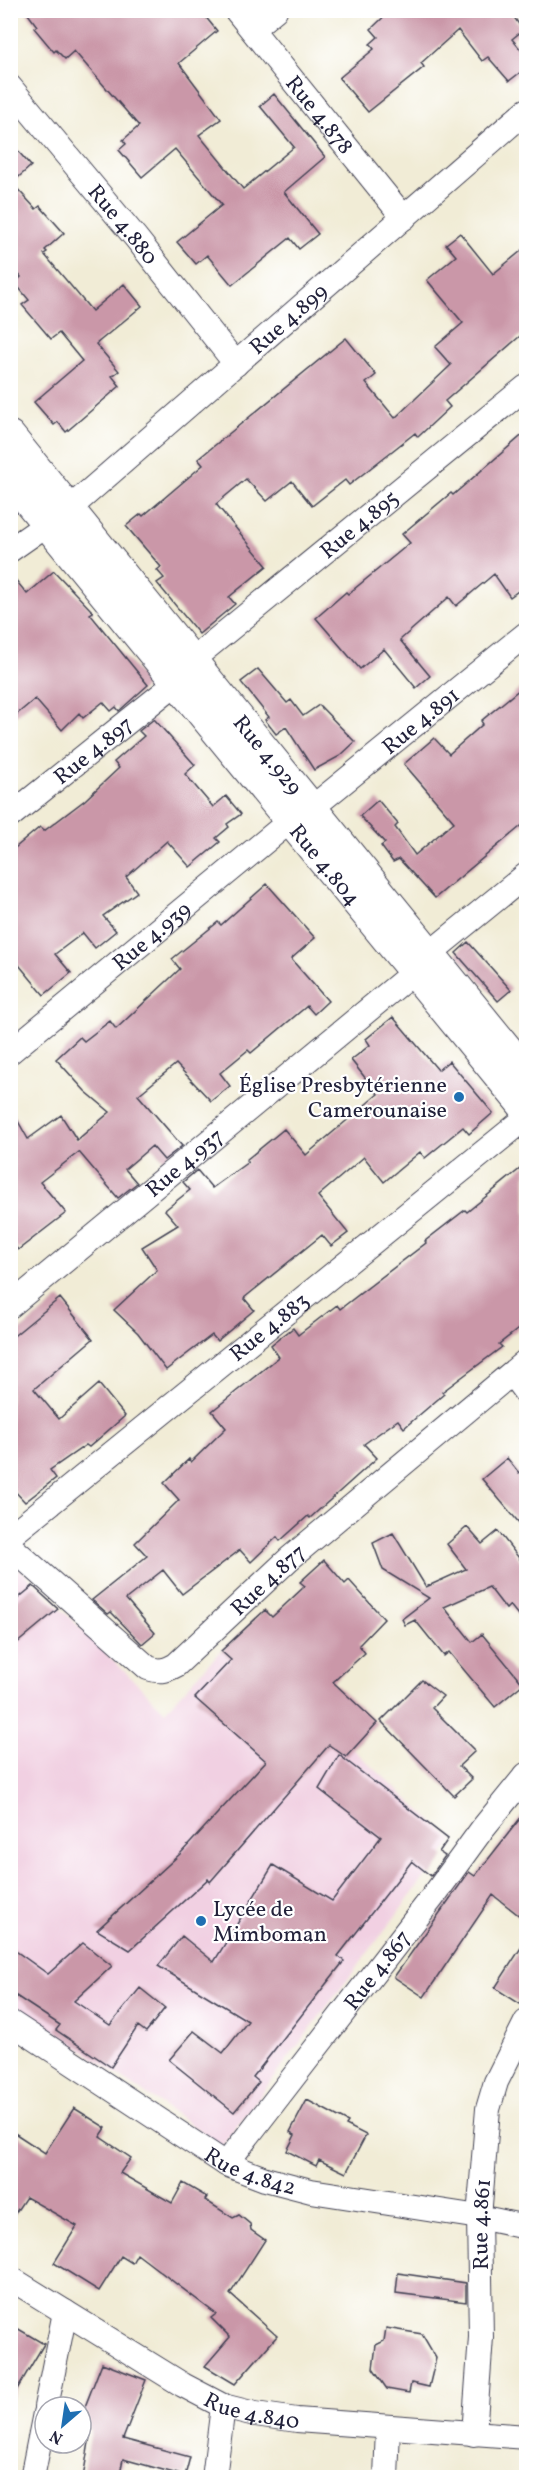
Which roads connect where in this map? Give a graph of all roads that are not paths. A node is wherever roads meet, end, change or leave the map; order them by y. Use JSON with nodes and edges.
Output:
{"nodes":[{"id":1,"x":236,"y":10,"type":"edge"},
{"id":2,"x":275,"y":10,"type":"edge"},
{"id":3,"x":252,"y":29,"type":"junction"},
{"id":4,"x":10,"y":87,"type":"edge"},
{"id":5,"x":526,"y":111,"type":"edge"},
{"id":6,"x":404,"y":218,"type":"junction"},
{"id":7,"x":236,"y":364,"type":"junction"},
{"id":8,"x":526,"y":387,"type":"edge"},
{"id":9,"x":10,"y":436,"type":"edge"},
{"id":10,"x":10,"y":479,"type":"edge"},
{"id":11,"x":58,"y":516,"type":"junction"},
{"id":12,"x":10,"y":550,"type":"edge"},
{"id":13,"x":526,"y":634,"type":"edge"},
{"id":14,"x":193,"y":659,"type":"junction"},
{"id":15,"x":176,"y":683,"type":"junction"},
{"id":16,"x":302,"y":813,"type":"junction"},
{"id":17,"x":10,"y":816,"type":"edge"},
{"id":18,"x":526,"y":875,"type":"edge"},
{"id":19,"x":422,"y":963,"type":"junction"},
{"id":20,"x":10,"y":1052,"type":"edge"},
{"id":21,"x":526,"y":1072,"type":"edge"},
{"id":22,"x":526,"y":1109,"type":"edge"},
{"id":23,"x":526,"y":1118,"type":"edge"},
{"id":24,"x":10,"y":1306,"type":"edge"},
{"id":25,"x":519,"y":1367,"type":"edge"},
{"id":26,"x":526,"y":1393,"type":"edge"},
{"id":27,"x":10,"y":1536,"type":"edge"},
{"id":28,"x":10,"y":1546,"type":"edge"},
{"id":29,"x":526,"y":1775,"type":"edge"},
{"id":30,"x":10,"y":2022,"type":"edge"},
{"id":31,"x":526,"y":2022,"type":"edge"},
{"id":32,"x":226,"y":2164,"type":"junction"},
{"id":33,"x":479,"y":2217,"type":"junction"},
{"id":34,"x":526,"y":2227,"type":"edge"},
{"id":35,"x":10,"y":2278,"type":"edge"},
{"id":36,"x":65,"y":2312,"type":"junction"},
{"id":37,"x":48,"y":2395,"type":"edge"},
{"id":38,"x":223,"y":2406,"type":"junction"},
{"id":39,"x":388,"y":2428,"type":"junction"},
{"id":40,"x":474,"y":2434,"type":"junction"},
{"id":41,"x":526,"y":2437,"type":"edge"},
{"id":42,"x":37,"y":2455,"type":"edge"},
{"id":43,"x":32,"y":2478,"type":"edge"},
{"id":44,"x":214,"y":2478,"type":"edge"},
{"id":45,"x":386,"y":2478,"type":"edge"}],
"edges":[{"from":1,"to":3,"type":"street","name":"Rue 4.878"},
{"from":2,"to":3,"type":"street"},
{"from":3,"to":6,"type":"street","name":"Rue 4.878"},
{"from":4,"to":7,"type":"street","name":"Rue 4.880"},
{"from":5,"to":6,"type":"street","name":"Rue 4.899"},
{"from":6,"to":7,"type":"street","name":"Rue 4.899"},
{"from":7,"to":11,"type":"street","name":"Rue 4.899"},
{"from":8,"to":14,"type":"street","name":"Rue 4.895"},
{"from":9,"to":11,"type":"main road","name":"Rue 4.929"},
{"from":10,"to":11,"type":"main road","name":"Rue 4.804"},
{"from":11,"to":12,"type":"street","name":"Rue 4.899"},
{"from":11,"to":14,"type":"main road","name":"Rue 4.929"},
{"from":11,"to":15,"type":"main road","name":"Rue 4.804"},
{"from":13,"to":16,"type":"street","name":"Rue 4.891"},
{"from":14,"to":16,"type":"main road","name":"Rue 4.929"},
{"from":15,"to":16,"type":"main road","name":"Rue 4.804"},
{"from":15,"to":17,"type":"street","name":"Rue 4.897"},
{"from":16,"to":19,"type":"main road","name":"Rue 4.804"},
{"from":16,"to":20,"type":"street","name":"Rue 4.939"},
{"from":18,"to":19,"type":"street","name":"Rue 4.937"},
{"from":19,"to":21,"type":"main road"},
{"from":19,"to":22,"type":"main road","name":"Rue 4.804"},
{"from":19,"to":24,"type":"street","name":"Rue 4.937"},
{"from":23,"to":27,"type":"street","name":"Rue 4.883"},
{"from":25,"to":26,"type":"street"},
{"from":25,"to":28,"type":"street","name":"Rue 4.877"},
{"from":29,"to":32,"type":"street","name":"Rue 4.867"},
{"from":30,"to":32,"type":"street","name":"Rue 4.842"},
{"from":31,"to":33,"type":"street","name":"Rue 4.861"},
{"from":32,"to":33,"type":"street","name":"Rue 4.842"},
{"from":33,"to":34,"type":"street","name":"Rue 4.842"},
{"from":33,"to":40,"type":"street","name":"Rue 4.861"},
{"from":35,"to":36,"type":"street","name":"Rue 4.840"},
{"from":36,"to":37,"type":"street"},
{"from":36,"to":38,"type":"street","name":"Rue 4.840"},
{"from":38,"to":39,"type":"street","name":"Rue 4.840"},
{"from":38,"to":44,"type":"street"},
{"from":39,"to":40,"type":"street","name":"Rue 4.840"},
{"from":39,"to":45,"type":"street"},
{"from":40,"to":41,"type":"street","name":"Rue 4.840"},
{"from":42,"to":43,"type":"street"}]}
